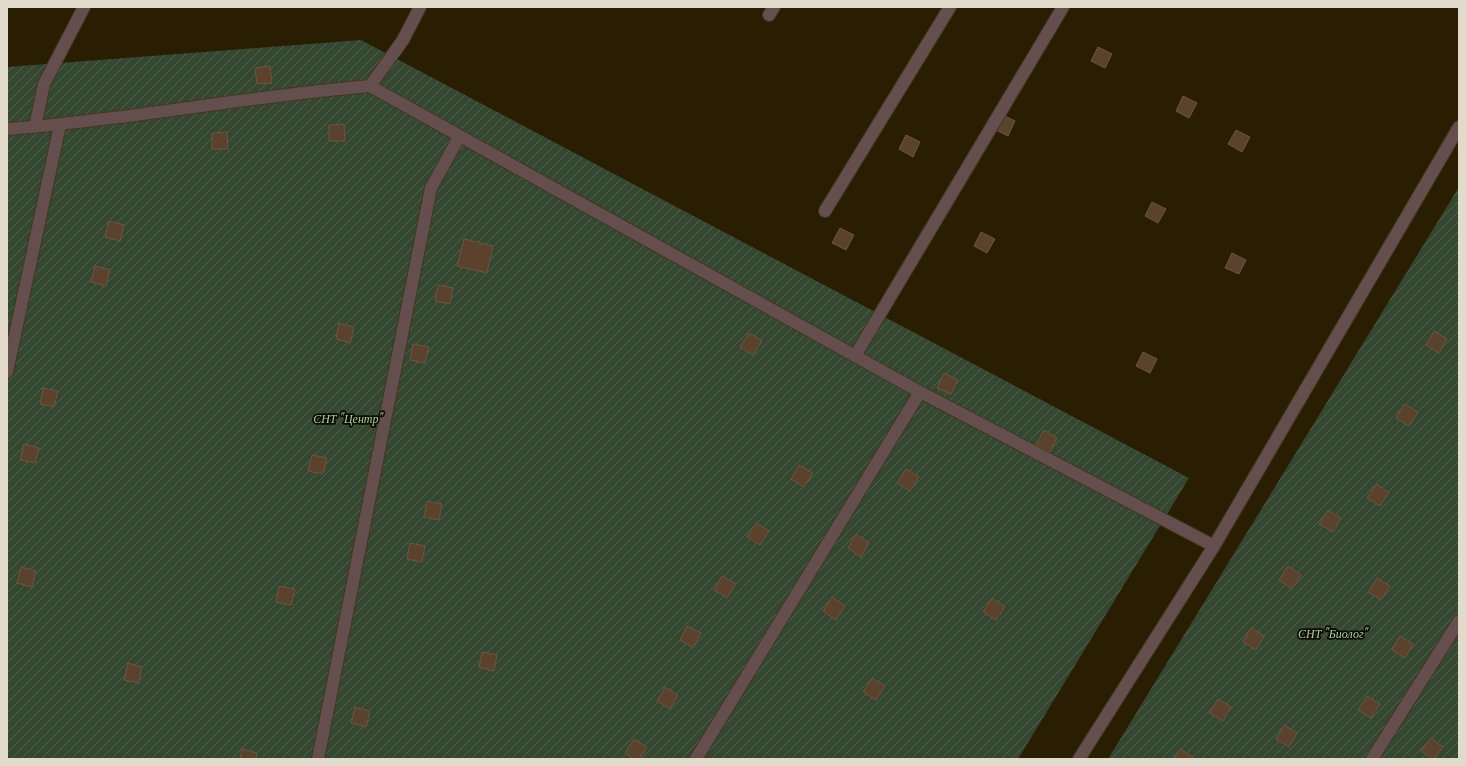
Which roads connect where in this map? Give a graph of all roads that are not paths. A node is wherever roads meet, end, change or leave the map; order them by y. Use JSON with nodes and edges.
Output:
{"nodes":[{"id":1,"x":84,"y":7,"type":"edge"},
{"id":2,"x":420,"y":7,"type":"edge"},
{"id":3,"x":950,"y":7,"type":"edge"},
{"id":4,"x":1063,"y":7,"type":"edge"},
{"id":5,"x":370,"y":86,"type":"junction"},
{"id":6,"x":60,"y":125,"type":"junction"},
{"id":7,"x":35,"y":126,"type":"junction"},
{"id":8,"x":1459,"y":127,"type":"edge"},
{"id":9,"x":7,"y":129,"type":"edge"},
{"id":10,"x":459,"y":137,"type":"junction"},
{"id":11,"x":826,"y":211,"type":"dead end"},
{"id":12,"x":855,"y":356,"type":"junction"},
{"id":13,"x":7,"y":372,"type":"edge"},
{"id":14,"x":920,"y":392,"type":"junction"},
{"id":15,"x":1214,"y":546,"type":"junction"},
{"id":16,"x":1459,"y":621,"type":"edge"},
{"id":17,"x":318,"y":759,"type":"edge"},
{"id":18,"x":696,"y":759,"type":"edge"},
{"id":19,"x":1079,"y":759,"type":"edge"},
{"id":20,"x":1372,"y":759,"type":"edge"}],
"edges":[{"from":1,"to":7,"type":"street"},
{"from":2,"to":5,"type":"street"},
{"from":3,"to":11,"type":"street"},
{"from":4,"to":12,"type":"street"},
{"from":5,"to":6,"type":"street"},
{"from":5,"to":10,"type":"street"},
{"from":6,"to":7,"type":"street"},
{"from":6,"to":13,"type":"street"},
{"from":7,"to":9,"type":"street"},
{"from":8,"to":15,"type":"street"},
{"from":10,"to":12,"type":"street"},
{"from":10,"to":17,"type":"street"},
{"from":12,"to":14,"type":"street"},
{"from":14,"to":15,"type":"street"},
{"from":14,"to":18,"type":"street"},
{"from":15,"to":19,"type":"street"},
{"from":16,"to":20,"type":"street"}]}
